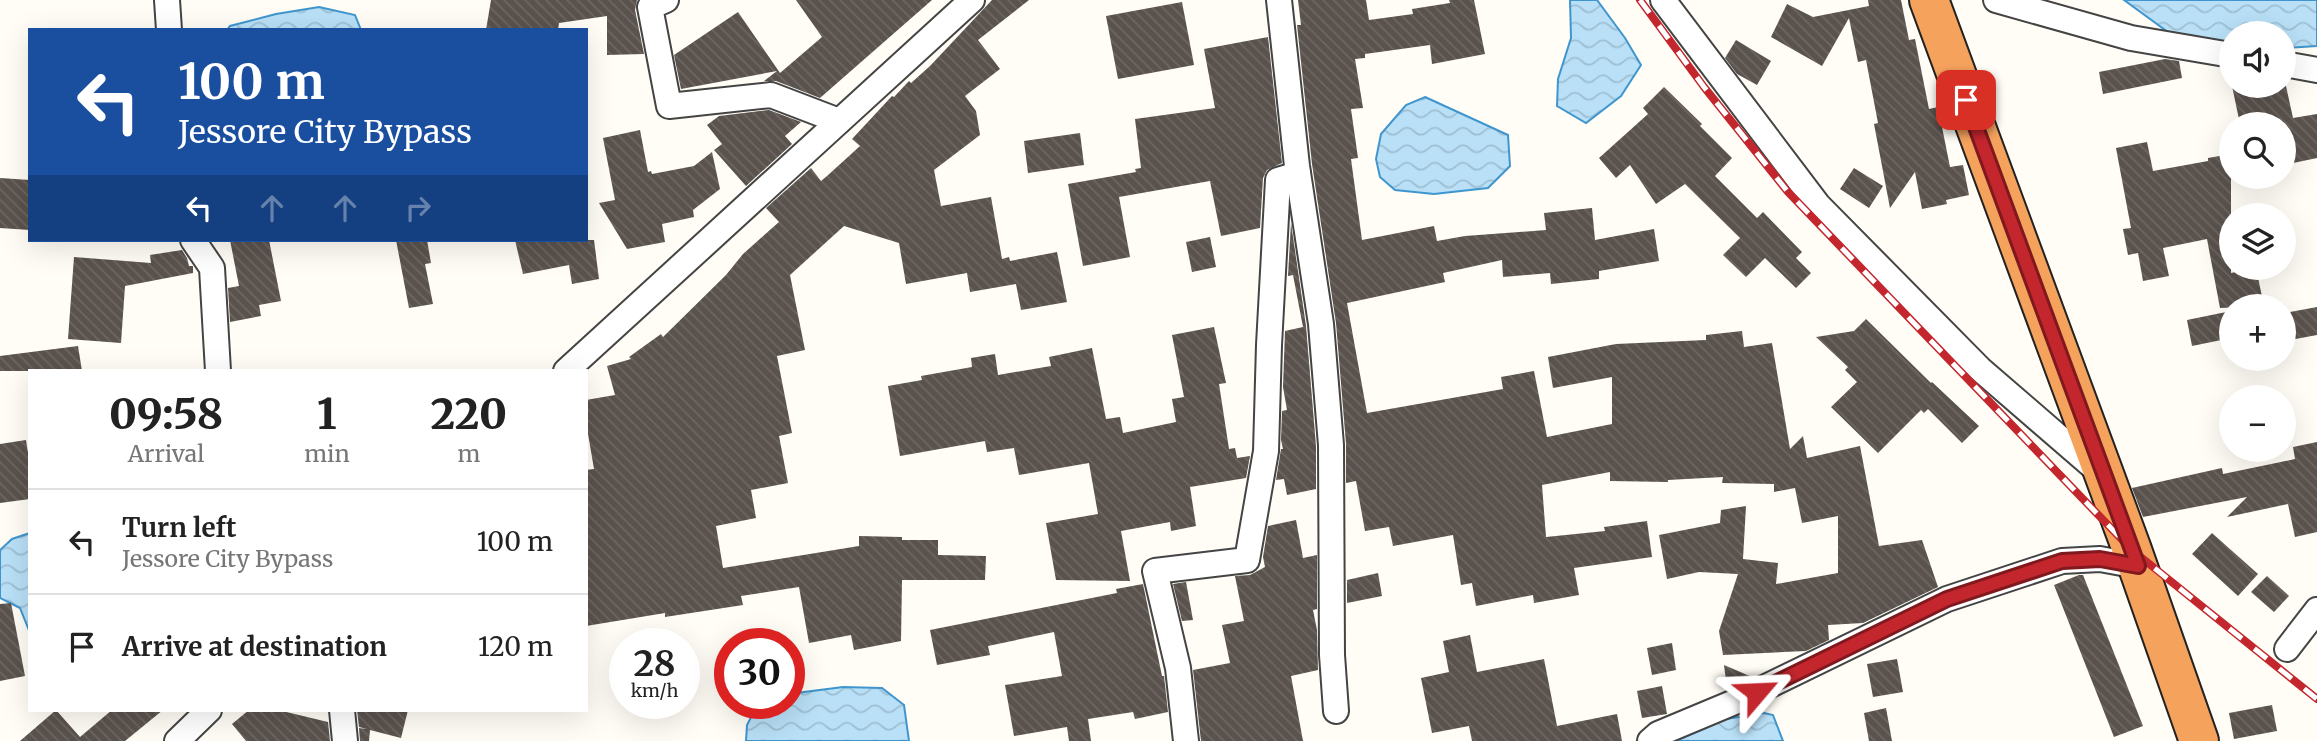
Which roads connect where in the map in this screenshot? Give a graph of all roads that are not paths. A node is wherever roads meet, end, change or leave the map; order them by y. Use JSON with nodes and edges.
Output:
{"nodes":[{"id":1,"x":167,"y":0,"type":"edge"},
{"id":2,"x":666,"y":0,"type":"edge"},
{"id":3,"x":972,"y":0,"type":"edge"},
{"id":4,"x":1279,"y":0,"type":"edge"},
{"id":5,"x":1664,"y":0,"type":"edge"},
{"id":6,"x":1929,"y":0,"type":"edge"},
{"id":7,"x":1996,"y":0,"type":"edge"},
{"id":8,"x":169,"y":28,"type":"edge"},
{"id":9,"x":2219,"y":53,"type":"edge"},
{"id":10,"x":2296,"y":66,"type":"edge"},
{"id":11,"x":2317,"y":70,"type":"edge"},
{"id":12,"x":839,"y":121,"type":"junction"},
{"id":13,"x":1298,"y":174,"type":"junction"},
{"id":14,"x":194,"y":242,"type":"edge"},
{"id":15,"x":218,"y":369,"type":"edge"},
{"id":16,"x":568,"y":369,"type":"edge"},
{"id":17,"x":2105,"y":477,"type":"junction"},
{"id":18,"x":2138,"y":566,"type":"junction"},
{"id":19,"x":2317,"y":610,"type":"edge"},
{"id":20,"x":2287,"y":649,"type":"dead end"},
{"id":21,"x":1336,"y":711,"type":"dead end"},
{"id":22,"x":207,"y":712,"type":"edge"},
{"id":23,"x":342,"y":712,"type":"edge"},
{"id":24,"x":177,"y":741,"type":"edge"},
{"id":25,"x":345,"y":741,"type":"edge"},
{"id":26,"x":1186,"y":741,"type":"edge"},
{"id":27,"x":1650,"y":741,"type":"edge"},
{"id":28,"x":2199,"y":741,"type":"edge"}],
"edges":[{"from":1,"to":8,"type":"street"},
{"from":2,"to":12,"type":"street"},
{"from":3,"to":12,"type":"street"},
{"from":4,"to":13,"type":"street"},
{"from":5,"to":17,"type":"street"},
{"from":6,"to":17,"type":"highway"},
{"from":7,"to":9,"type":"street"},
{"from":10,"to":11,"type":"street"},
{"from":12,"to":16,"type":"street"},
{"from":13,"to":21,"type":"street"},
{"from":13,"to":26,"type":"street"},
{"from":14,"to":15,"type":"street"},
{"from":17,"to":18,"type":"highway"},
{"from":18,"to":27,"type":"street"},
{"from":18,"to":28,"type":"highway"},
{"from":19,"to":20,"type":"street"},
{"from":22,"to":24,"type":"street"},
{"from":23,"to":25,"type":"street"}]}
